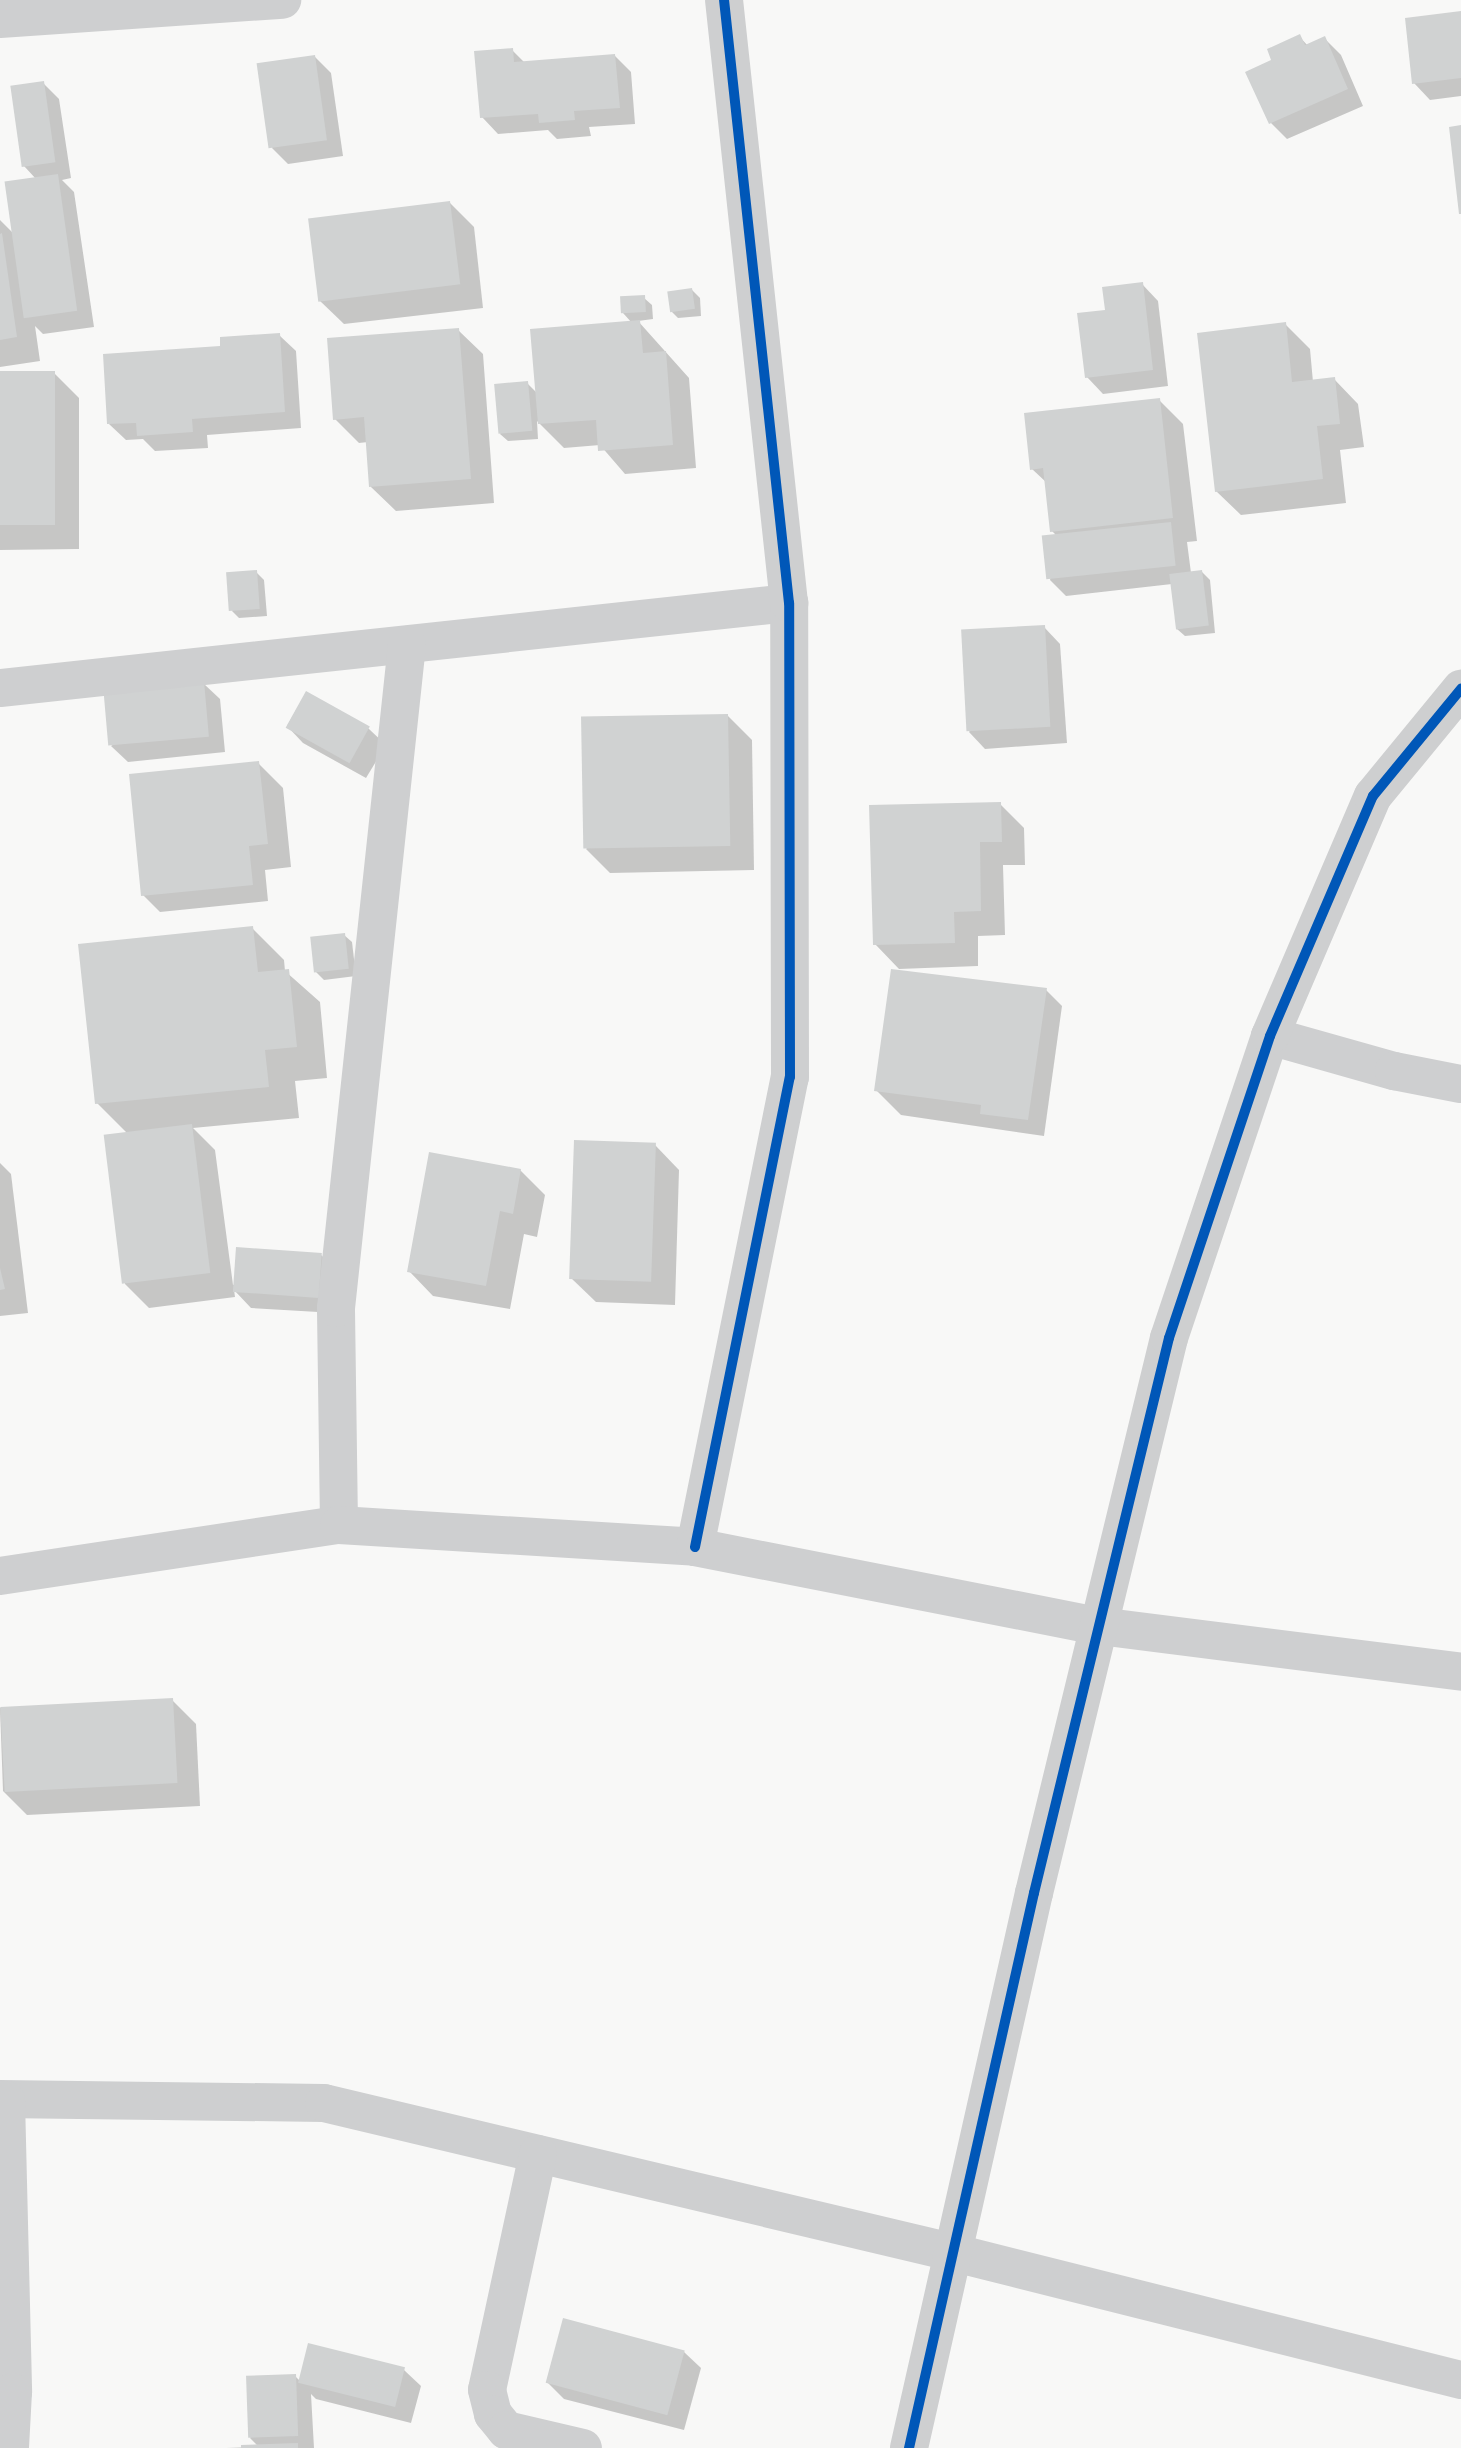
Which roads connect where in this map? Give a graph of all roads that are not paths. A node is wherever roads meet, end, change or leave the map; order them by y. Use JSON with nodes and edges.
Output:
{"nodes":[{"id":1,"x":282,"y":0,"type":"edge"},
{"id":2,"x":724,"y":0,"type":"edge"},
{"id":3,"x":0,"y":19,"type":"edge"},
{"id":4,"x":789,"y":603,"type":"junction"},
{"id":5,"x":407,"y":645,"type":"junction"},
{"id":6,"x":0,"y":688,"type":"edge"},
{"id":7,"x":1461,"y":689,"type":"edge"},
{"id":8,"x":1270,"y":1036,"type":"junction"},
{"id":9,"x":1461,"y":1084,"type":"edge"},
{"id":10,"x":339,"y":1525,"type":"junction"},
{"id":11,"x":695,"y":1547,"type":"junction"},
{"id":12,"x":0,"y":1576,"type":"edge"},
{"id":13,"x":1099,"y":1626,"type":"junction"},
{"id":14,"x":1461,"y":1672,"type":"edge"},
{"id":15,"x":3,"y":2100,"type":"edge"},
{"id":16,"x":538,"y":2154,"type":"junction"},
{"id":17,"x":955,"y":2253,"type":"junction"},
{"id":18,"x":1461,"y":2380,"type":"edge"},
{"id":19,"x":10,"y":2448,"type":"edge"},
{"id":20,"x":583,"y":2448,"type":"edge"},
{"id":21,"x":909,"y":2448,"type":"edge"}],
"edges":[{"from":1,"to":3,"type":"street"},
{"from":2,"to":4,"type":"street"},
{"from":4,"to":5,"type":"street"},
{"from":4,"to":11,"type":"street"},
{"from":5,"to":6,"type":"street"},
{"from":5,"to":10,"type":"street"},
{"from":7,"to":8,"type":"street"},
{"from":8,"to":9,"type":"street"},
{"from":8,"to":13,"type":"street"},
{"from":10,"to":11,"type":"street"},
{"from":10,"to":12,"type":"street"},
{"from":11,"to":13,"type":"street"},
{"from":13,"to":14,"type":"street"},
{"from":13,"to":17,"type":"street"},
{"from":15,"to":16,"type":"street"},
{"from":15,"to":19,"type":"street"},
{"from":16,"to":17,"type":"street"},
{"from":16,"to":20,"type":"street"},
{"from":17,"to":18,"type":"street"},
{"from":17,"to":21,"type":"street"}]}
